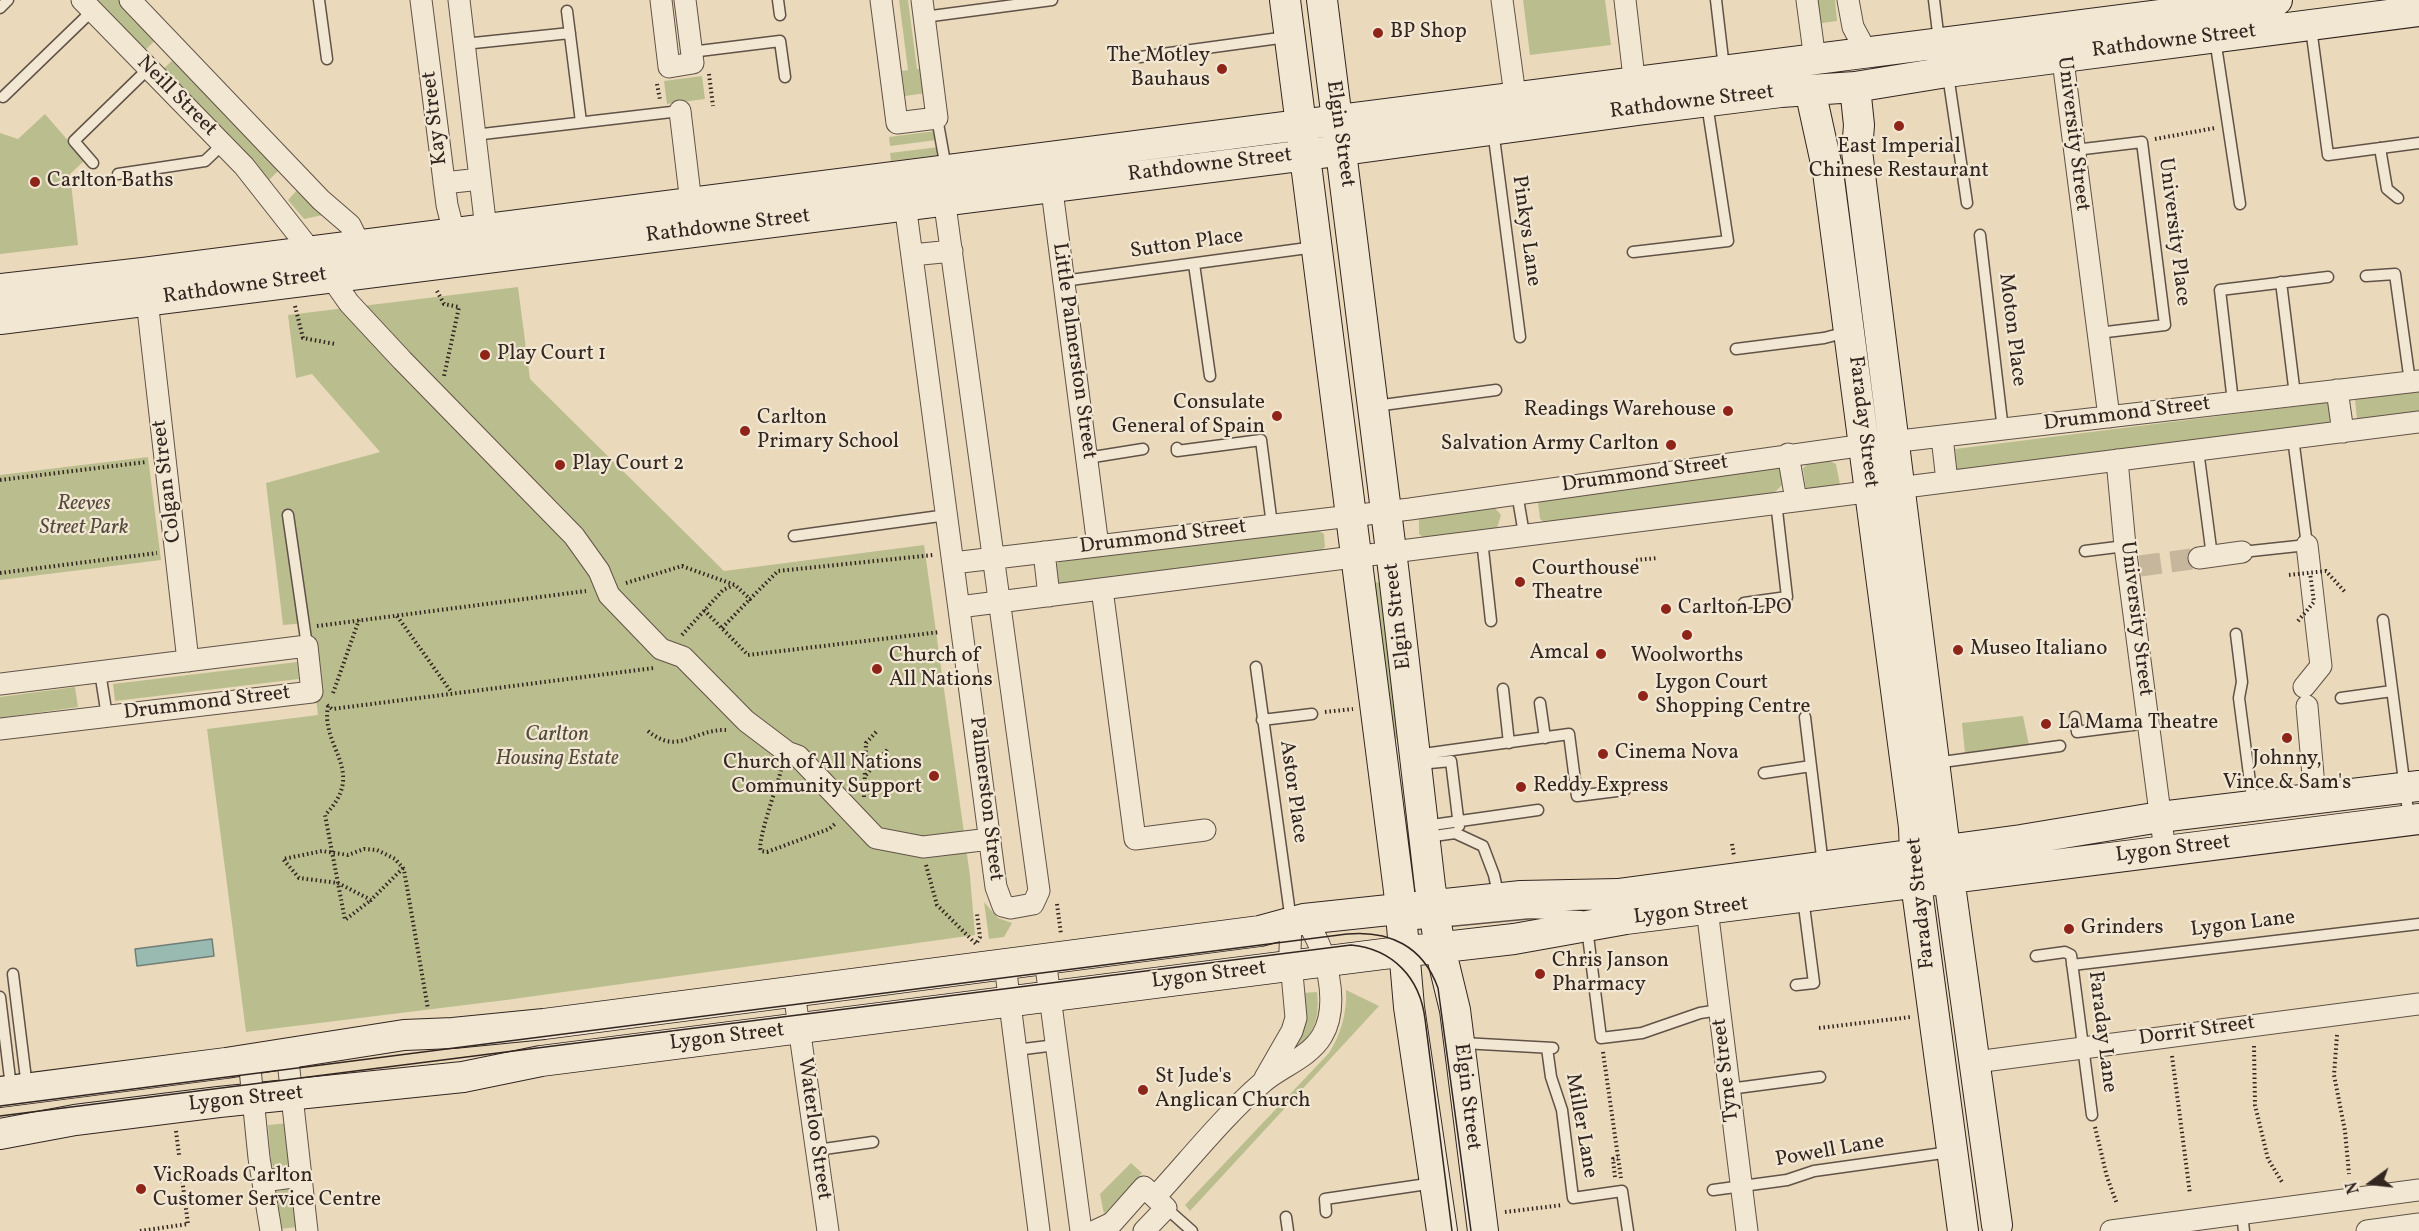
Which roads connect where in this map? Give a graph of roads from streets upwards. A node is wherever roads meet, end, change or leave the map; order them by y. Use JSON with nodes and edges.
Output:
{"nodes":[{"id":1,"x":130,"y":0,"type":"edge"},
{"id":2,"x":421,"y":0,"type":"edge"},
{"id":3,"x":459,"y":0,"type":"edge"},
{"id":4,"x":661,"y":0,"type":"edge"},
{"id":5,"x":685,"y":0,"type":"edge"},
{"id":6,"x":881,"y":0,"type":"edge"},
{"id":7,"x":1285,"y":0,"type":"edge"},
{"id":8,"x":1322,"y":0,"type":"edge"},
{"id":9,"x":1502,"y":0,"type":"edge"},
{"id":10,"x":1625,"y":0,"type":"edge"},
{"id":11,"x":1807,"y":0,"type":"edge"},
{"id":12,"x":1848,"y":0,"type":"edge"},
{"id":13,"x":87,"y":5,"type":"edge"},
{"id":14,"x":2268,"y":8,"type":"edge"},
{"id":15,"x":923,"y":9,"type":"edge"},
{"id":16,"x":2419,"y":10,"type":"edge"},
{"id":17,"x":2060,"y":43,"type":"junction"},
{"id":18,"x":173,"y":45,"type":"junction"},
{"id":19,"x":1867,"y":53,"type":"junction"},
{"id":20,"x":1943,"y":58,"type":"junction"},
{"id":21,"x":1815,"y":60,"type":"junction"},
{"id":22,"x":148,"y":69,"type":"junction"},
{"id":23,"x":1855,"y":87,"type":"junction"},
{"id":24,"x":1810,"y":90,"type":"junction"},
{"id":25,"x":1636,"y":96,"type":"junction"},
{"id":26,"x":670,"y":109,"type":"road end"},
{"id":27,"x":1509,"y":118,"type":"junction"},
{"id":28,"x":1336,"y":120,"type":"junction"},
{"id":29,"x":1301,"y":124,"type":"junction"},
{"id":30,"x":1858,"y":134,"type":"junction"},
{"id":31,"x":1341,"y":150,"type":"junction"},
{"id":32,"x":1306,"y":154,"type":"junction"},
{"id":33,"x":1826,"y":160,"type":"junction"},
{"id":34,"x":293,"y":171,"type":"junction"},
{"id":35,"x":1049,"y":171,"type":"junction"},
{"id":36,"x":480,"y":179,"type":"junction"},
{"id":37,"x":444,"y":183,"type":"junction"},
{"id":38,"x":945,"y":184,"type":"junction"},
{"id":39,"x":268,"y":196,"type":"junction"},
{"id":40,"x":905,"y":204,"type":"junction"},
{"id":41,"x":693,"y":217,"type":"junction"},
{"id":42,"x":472,"y":231,"type":"junction"},
{"id":43,"x":311,"y":251,"type":"junction"},
{"id":44,"x":952,"y":251,"type":"junction"},
{"id":45,"x":912,"y":255,"type":"junction"},
{"id":46,"x":1318,"y":257,"type":"junction"},
{"id":47,"x":477,"y":258,"type":"junction"},
{"id":48,"x":1354,"y":261,"type":"junction"},
{"id":49,"x":348,"y":267,"type":"junction"},
{"id":50,"x":145,"y":287,"type":"junction"},
{"id":51,"x":0,"y":289,"type":"edge"},
{"id":52,"x":1359,"y":305,"type":"junction"},
{"id":53,"x":1325,"y":309,"type":"junction"},
{"id":54,"x":0,"y":319,"type":"edge"},
{"id":55,"x":1864,"y":329,"type":"junction"},
{"id":56,"x":2414,"y":381,"type":"edge"},
{"id":57,"x":2337,"y":390,"type":"junction"},
{"id":58,"x":1372,"y":407,"type":"junction"},
{"id":59,"x":1338,"y":412,"type":"junction"},
{"id":60,"x":2109,"y":417,"type":"junction"},
{"id":61,"x":2419,"y":422,"type":"edge"},
{"id":62,"x":2343,"y":432,"type":"junction"},
{"id":63,"x":1942,"y":437,"type":"junction"},
{"id":64,"x":1894,"y":443,"type":"junction"},
{"id":65,"x":1865,"y":445,"type":"junction"},
{"id":66,"x":1788,"y":454,"type":"junction"},
{"id":67,"x":2117,"y":460,"type":"junction"},
{"id":68,"x":1947,"y":481,"type":"junction"},
{"id":69,"x":1900,"y":487,"type":"junction"},
{"id":70,"x":1870,"y":490,"type":"junction"},
{"id":71,"x":1786,"y":501,"type":"junction"},
{"id":72,"x":1385,"y":511,"type":"junction"},
{"id":73,"x":1351,"y":516,"type":"junction"},
{"id":74,"x":2307,"y":545,"type":"road end"},
{"id":75,"x":1098,"y":546,"type":"junction"},
{"id":76,"x":1892,"y":546,"type":"junction"},
{"id":77,"x":1044,"y":552,"type":"junction"},
{"id":78,"x":1391,"y":552,"type":"junction"},
{"id":79,"x":2242,"y":552,"type":"road end"},
{"id":80,"x":1356,"y":557,"type":"junction"},
{"id":81,"x":2205,"y":557,"type":"tunnel mouth"},
{"id":82,"x":994,"y":559,"type":"junction"},
{"id":83,"x":953,"y":563,"type":"junction"},
{"id":84,"x":1102,"y":589,"type":"junction"},
{"id":85,"x":1049,"y":596,"type":"junction"},
{"id":86,"x":999,"y":602,"type":"junction"},
{"id":87,"x":959,"y":607,"type":"junction"},
{"id":88,"x":189,"y":661,"type":"junction"},
{"id":89,"x":0,"y":684,"type":"edge"},
{"id":90,"x":0,"y":729,"type":"edge"},
{"id":91,"x":1923,"y":747,"type":"junction"},
{"id":92,"x":1382,"y":758,"type":"junction"},
{"id":93,"x":1415,"y":759,"type":"junction"},
{"id":94,"x":2412,"y":786,"type":"edge"},
{"id":95,"x":2315,"y":798,"type":"junction"},
{"id":96,"x":2160,"y":817,"type":"junction"},
{"id":97,"x":2414,"y":820,"type":"edge"},
{"id":98,"x":1205,"y":830,"type":"dead end"},
{"id":99,"x":990,"y":839,"type":"junction"},
{"id":100,"x":2164,"y":850,"type":"junction"},
{"id":101,"x":1931,"y":851,"type":"junction"},
{"id":102,"x":1808,"y":877,"type":"junction"},
{"id":103,"x":1949,"y":879,"type":"junction"},
{"id":104,"x":1916,"y":883,"type":"junction"},
{"id":105,"x":1705,"y":896,"type":"junction"},
{"id":106,"x":1297,"y":920,"type":"junction"},
{"id":107,"x":1436,"y":926,"type":"junction"},
{"id":108,"x":1402,"y":929,"type":"junction"},
{"id":109,"x":1956,"y":932,"type":"junction"},
{"id":110,"x":1923,"y":935,"type":"junction"},
{"id":111,"x":1045,"y":959,"type":"junction"},
{"id":112,"x":1326,"y":961,"type":"junction"},
{"id":113,"x":1005,"y":965,"type":"junction"},
{"id":114,"x":1291,"y":965,"type":"junction"},
{"id":115,"x":794,"y":992,"type":"junction"},
{"id":116,"x":1050,"y":996,"type":"junction"},
{"id":117,"x":1009,"y":1001,"type":"junction"},
{"id":118,"x":2419,"y":1004,"type":"edge"},
{"id":119,"x":798,"y":1029,"type":"junction"},
{"id":120,"x":287,"y":1052,"type":"junction"},
{"id":121,"x":249,"y":1059,"type":"junction"},
{"id":122,"x":1976,"y":1062,"type":"junction"},
{"id":123,"x":1942,"y":1066,"type":"junction"},
{"id":124,"x":1259,"y":1085,"type":"junction"},
{"id":125,"x":13,"y":1090,"type":"edge"},
{"id":126,"x":291,"y":1095,"type":"junction"},
{"id":127,"x":254,"y":1098,"type":"junction"},
{"id":128,"x":0,"y":1134,"type":"edge"},
{"id":129,"x":300,"y":1176,"type":"junction"},
{"id":130,"x":263,"y":1181,"type":"junction"},
{"id":131,"x":2419,"y":1191,"type":"edge"},
{"id":132,"x":1160,"y":1202,"type":"junction"},
{"id":133,"x":2243,"y":1222,"type":"edge"},
{"id":134,"x":1482,"y":1223,"type":"edge"},
{"id":135,"x":2003,"y":1228,"type":"edge"},
{"id":136,"x":2408,"y":1228,"type":"edge"},
{"id":137,"x":271,"y":1231,"type":"edge"},
{"id":138,"x":307,"y":1231,"type":"edge"},
{"id":139,"x":828,"y":1231,"type":"edge"},
{"id":140,"x":1039,"y":1231,"type":"edge"},
{"id":141,"x":1081,"y":1231,"type":"edge"},
{"id":142,"x":1095,"y":1231,"type":"edge"},
{"id":143,"x":1144,"y":1231,"type":"edge"},
{"id":144,"x":1442,"y":1231,"type":"edge"},
{"id":145,"x":1747,"y":1231,"type":"edge"},
{"id":146,"x":1963,"y":1231,"type":"edge"},
{"id":147,"x":2111,"y":1231,"type":"edge"},
{"id":148,"x":2367,"y":1231,"type":"edge"}],
"edges":[{"from":1,"to":18,"type":"street","name":"Neill Street"},
{"from":2,"to":37,"type":"street","name":"Kay Street"},
{"from":3,"to":36,"type":"street","name":"Kay Street"},
{"from":4,"to":5,"type":"street"},
{"from":6,"to":15,"type":"street","name":"Palmerston Street"},
{"from":7,"to":29,"type":"street","name":"Elgin Street"},
{"from":8,"to":28,"type":"street","name":"Elgin Street"},
{"from":9,"to":27,"type":"street"},
{"from":10,"to":25,"type":"street"},
{"from":11,"to":21,"type":"street"},
{"from":12,"to":19,"type":"street"},
{"from":13,"to":22,"type":"street","name":"Neill Street"},
{"from":14,"to":16,"type":"street","name":"Rathdowne Street"},
{"from":14,"to":17,"type":"street","name":"Rathdowne Street"},
{"from":14,"to":17,"type":"street","name":"Rathdowne Street"},
{"from":17,"to":20,"type":"street","name":"Rathdowne Street"},
{"from":17,"to":60,"type":"street","name":"University Street"},
{"from":18,"to":22,"type":"street"},
{"from":18,"to":34,"type":"street","name":"Neill Street"},
{"from":19,"to":20,"type":"street","name":"Rathdowne Street"},
{"from":19,"to":21,"type":"street","name":"Rathdowne Street"},
{"from":20,"to":23,"type":"street","name":"Rathdowne Street"},
{"from":21,"to":23,"type":"street"},
{"from":21,"to":25,"type":"street","name":"Rathdowne Street"},
{"from":22,"to":39,"type":"street","name":"Neill Street"},
{"from":23,"to":24,"type":"street","name":"Rathdowne Street"},
{"from":23,"to":30,"type":"street","name":"Faraday Street"},
{"from":24,"to":25,"type":"street","name":"Rathdowne Street"},
{"from":24,"to":33,"type":"street","name":"Faraday Street"},
{"from":25,"to":27,"type":"street","name":"Rathdowne Street"},
{"from":26,"to":41,"type":"street"},
{"from":27,"to":28,"type":"street","name":"Rathdowne Street"},
{"from":27,"to":31,"type":"street","name":"Rathdowne Street"},
{"from":28,"to":29,"type":"street","name":"Rathdowne Street"},
{"from":28,"to":31,"type":"street","name":"Elgin Street"},
{"from":29,"to":32,"type":"street","name":"Elgin Street"},
{"from":29,"to":35,"type":"street","name":"Rathdowne Street"},
{"from":30,"to":33,"type":"street"},
{"from":30,"to":55,"type":"street","name":"Faraday Street"},
{"from":31,"to":32,"type":"street","name":"Rathdowne Street"},
{"from":31,"to":48,"type":"street","name":"Elgin Street"},
{"from":32,"to":35,"type":"street","name":"Rathdowne Street"},
{"from":32,"to":46,"type":"street","name":"Elgin Street"},
{"from":33,"to":55,"type":"street","name":"Faraday Street"},
{"from":34,"to":39,"type":"street"},
{"from":34,"to":49,"type":"street","name":"Neill Street"},
{"from":35,"to":38,"type":"street","name":"Rathdowne Street"},
{"from":35,"to":75,"type":"street","name":"Little Palmerston Street"},
{"from":36,"to":37,"type":"street"},
{"from":36,"to":42,"type":"street","name":"Kay Street"},
{"from":37,"to":42,"type":"street","name":"Kay Street"},
{"from":38,"to":40,"type":"street","name":"Rathdowne Street"},
{"from":38,"to":41,"type":"street","name":"Rathdowne Street"},
{"from":38,"to":44,"type":"street","name":"Palmerston Street"},
{"from":39,"to":43,"type":"street","name":"Neill Street"},
{"from":40,"to":41,"type":"street","name":"Rathdowne Street"},
{"from":40,"to":45,"type":"street","name":"Palmerston Street"},
{"from":41,"to":42,"type":"street","name":"Rathdowne Street"},
{"from":41,"to":47,"type":"street","name":"Rathdowne Street"},
{"from":42,"to":47,"type":"street"},
{"from":42,"to":49,"type":"street","name":"Rathdowne Street"},
{"from":43,"to":49,"type":"street","name":"Rathdowne Street"},
{"from":43,"to":50,"type":"street","name":"Rathdowne Street"},
{"from":44,"to":45,"type":"street"},
{"from":44,"to":82,"type":"street","name":"Palmerston Street"},
{"from":45,"to":83,"type":"street","name":"Palmerston Street"},
{"from":46,"to":48,"type":"street"},
{"from":46,"to":53,"type":"street","name":"Elgin Street"},
{"from":47,"to":49,"type":"street","name":"Rathdowne Street"},
{"from":48,"to":52,"type":"street","name":"Elgin Street"},
{"from":49,"to":50,"type":"street","name":"Rathdowne Street"},
{"from":49,"to":99,"type":"street","name":"Neill Street"},
{"from":50,"to":51,"type":"street","name":"Rathdowne Street"},
{"from":50,"to":54,"type":"street","name":"Rathdowne Street"},
{"from":50,"to":88,"type":"street","name":"Colgan Street"},
{"from":52,"to":53,"type":"street"},
{"from":52,"to":58,"type":"street","name":"Elgin Street"},
{"from":53,"to":59,"type":"street","name":"Elgin Street"},
{"from":55,"to":64,"type":"street","name":"Faraday Street"},
{"from":55,"to":65,"type":"street","name":"Faraday Street"},
{"from":56,"to":57,"type":"street","name":"Drummond Street"},
{"from":57,"to":60,"type":"street","name":"Drummond Street"},
{"from":57,"to":62,"type":"street"},
{"from":58,"to":59,"type":"street"},
{"from":58,"to":72,"type":"street","name":"Elgin Street"},
{"from":59,"to":73,"type":"street","name":"Elgin Street"},
{"from":60,"to":63,"type":"street","name":"Drummond Street"},
{"from":61,"to":62,"type":"street","name":"Drummond Street"},
{"from":62,"to":67,"type":"street","name":"Drummond Street"},
{"from":63,"to":64,"type":"street","name":"Drummond Street"},
{"from":63,"to":68,"type":"street"},
{"from":64,"to":65,"type":"street","name":"Drummond Street"},
{"from":64,"to":69,"type":"street","name":"Faraday Street"},
{"from":65,"to":66,"type":"street","name":"Drummond Street"},
{"from":65,"to":70,"type":"street","name":"Faraday Street"},
{"from":66,"to":71,"type":"street"},
{"from":66,"to":72,"type":"street","name":"Drummond Street"},
{"from":67,"to":68,"type":"street","name":"Drummond Street"},
{"from":67,"to":96,"type":"street","name":"University Street"},
{"from":68,"to":69,"type":"street","name":"Drummond Street"},
{"from":69,"to":70,"type":"street","name":"Drummond Street"},
{"from":69,"to":76,"type":"street","name":"Faraday Street"},
{"from":70,"to":71,"type":"street","name":"Drummond Street"},
{"from":70,"to":76,"type":"street","name":"Faraday Street"},
{"from":71,"to":78,"type":"street","name":"Drummond Street"},
{"from":72,"to":73,"type":"street","name":"Drummond Street"},
{"from":72,"to":78,"type":"street","name":"Elgin Street"},
{"from":73,"to":75,"type":"street","name":"Drummond Street"},
{"from":73,"to":80,"type":"street","name":"Elgin Street"},
{"from":74,"to":95,"type":"street"},
{"from":75,"to":77,"type":"street","name":"Drummond Street"},
{"from":76,"to":91,"type":"street","name":"Faraday Street"},
{"from":77,"to":82,"type":"street","name":"Drummond Street"},
{"from":77,"to":85,"type":"street"},
{"from":78,"to":80,"type":"street","name":"Drummond Street"},
{"from":78,"to":93,"type":"street","name":"Elgin Street"},
{"from":79,"to":81,"type":"street"},
{"from":80,"to":84,"type":"street","name":"Drummond Street"},
{"from":80,"to":92,"type":"street","name":"Elgin Street"},
{"from":82,"to":83,"type":"street","name":"Drummond Street"},
{"from":82,"to":86,"type":"street","name":"Palmerston Street"},
{"from":83,"to":87,"type":"street","name":"Palmerston Street"},
{"from":84,"to":85,"type":"street","name":"Drummond Street"},
{"from":84,"to":98,"type":"street"},
{"from":85,"to":86,"type":"street","name":"Drummond Street"},
{"from":86,"to":87,"type":"street","name":"Drummond Street"},
{"from":86,"to":99,"type":"street","name":"Palmerston Street"},
{"from":87,"to":99,"type":"street","name":"Palmerston Street"},
{"from":88,"to":89,"type":"street"},
{"from":88,"to":90,"type":"street","name":"Drummond Street"},
{"from":91,"to":101,"type":"street","name":"Faraday Street"},
{"from":91,"to":101,"type":"street","name":"Faraday Street"},
{"from":92,"to":93,"type":"street"},
{"from":92,"to":108,"type":"street","name":"Elgin Street"},
{"from":93,"to":107,"type":"street","name":"Elgin Street"},
{"from":94,"to":95,"type":"street","name":"Lygon Street"},
{"from":95,"to":96,"type":"street","name":"Lygon Street"},
{"from":96,"to":100,"type":"street","name":"University Street"},
{"from":96,"to":101,"type":"street","name":"Lygon Street"},
{"from":97,"to":100,"type":"street","name":"Lygon Street"},
{"from":100,"to":103,"type":"street","name":"Lygon Street"},
{"from":101,"to":102,"type":"street","name":"Lygon Street"},
{"from":101,"to":103,"type":"street","name":"Faraday Street"},
{"from":101,"to":104,"type":"street","name":"Faraday Street"},
{"from":102,"to":104,"type":"street","name":"Lygon Street"},
{"from":102,"to":105,"type":"street","name":"Lygon Street"},
{"from":103,"to":104,"type":"street","name":"Lygon Street"},
{"from":103,"to":109,"type":"street","name":"Faraday Street"},
{"from":104,"to":110,"type":"street","name":"Faraday Street"},
{"from":105,"to":107,"type":"street","name":"Lygon Street"},
{"from":105,"to":107,"type":"street","name":"Lygon Street"},
{"from":105,"to":145,"type":"street","name":"Tyne Street"},
{"from":106,"to":108,"type":"street","name":"Lygon Street"},
{"from":106,"to":111,"type":"street","name":"Lygon Street"},
{"from":106,"to":112,"type":"street"},
{"from":106,"to":114,"type":"street"},
{"from":107,"to":108,"type":"street","name":"Lygon Street"},
{"from":107,"to":108,"type":"street","name":"Lygon Street"},
{"from":107,"to":134,"type":"street","name":"Elgin Street"},
{"from":108,"to":112,"type":"street","name":"Lygon Street"},
{"from":108,"to":144,"type":"street","name":"Elgin Street"},
{"from":109,"to":110,"type":"street"},
{"from":109,"to":122,"type":"street","name":"Faraday Street"},
{"from":110,"to":123,"type":"street","name":"Faraday Street"},
{"from":111,"to":113,"type":"street","name":"Lygon Street"},
{"from":111,"to":116,"type":"street"},
{"from":112,"to":114,"type":"street","name":"Lygon Street"},
{"from":112,"to":124,"type":"street"},
{"from":113,"to":115,"type":"street","name":"Lygon Street"},
{"from":113,"to":117,"type":"street"},
{"from":114,"to":116,"type":"street","name":"Lygon Street"},
{"from":114,"to":124,"type":"street"},
{"from":115,"to":119,"type":"street","name":"Waterloo Street"},
{"from":115,"to":120,"type":"street","name":"Lygon Street"},
{"from":116,"to":117,"type":"street","name":"Lygon Street"},
{"from":116,"to":141,"type":"street"},
{"from":117,"to":119,"type":"street","name":"Lygon Street"},
{"from":117,"to":140,"type":"street"},
{"from":118,"to":122,"type":"street","name":"Dorrit Street"},
{"from":119,"to":126,"type":"street","name":"Lygon Street"},
{"from":119,"to":139,"type":"street","name":"Waterloo Street"},
{"from":120,"to":121,"type":"street","name":"Lygon Street"},
{"from":120,"to":126,"type":"street"},
{"from":121,"to":125,"type":"street","name":"Lygon Street"},
{"from":121,"to":127,"type":"street"},
{"from":122,"to":123,"type":"street"},
{"from":122,"to":135,"type":"street","name":"Faraday Street"},
{"from":123,"to":146,"type":"street","name":"Faraday Street"},
{"from":124,"to":132,"type":"street"},
{"from":126,"to":127,"type":"street","name":"Lygon Street"},
{"from":126,"to":129,"type":"street"},
{"from":127,"to":128,"type":"street","name":"Lygon Street"},
{"from":127,"to":130,"type":"street"},
{"from":129,"to":130,"type":"street"},
{"from":129,"to":138,"type":"street"},
{"from":130,"to":137,"type":"street"},
{"from":131,"to":133,"type":"street"},
{"from":132,"to":142,"type":"street"},
{"from":132,"to":143,"type":"street"},
{"from":133,"to":147,"type":"street"},
{"from":135,"to":146,"type":"street"},
{"from":136,"to":148,"type":"street"}]}
